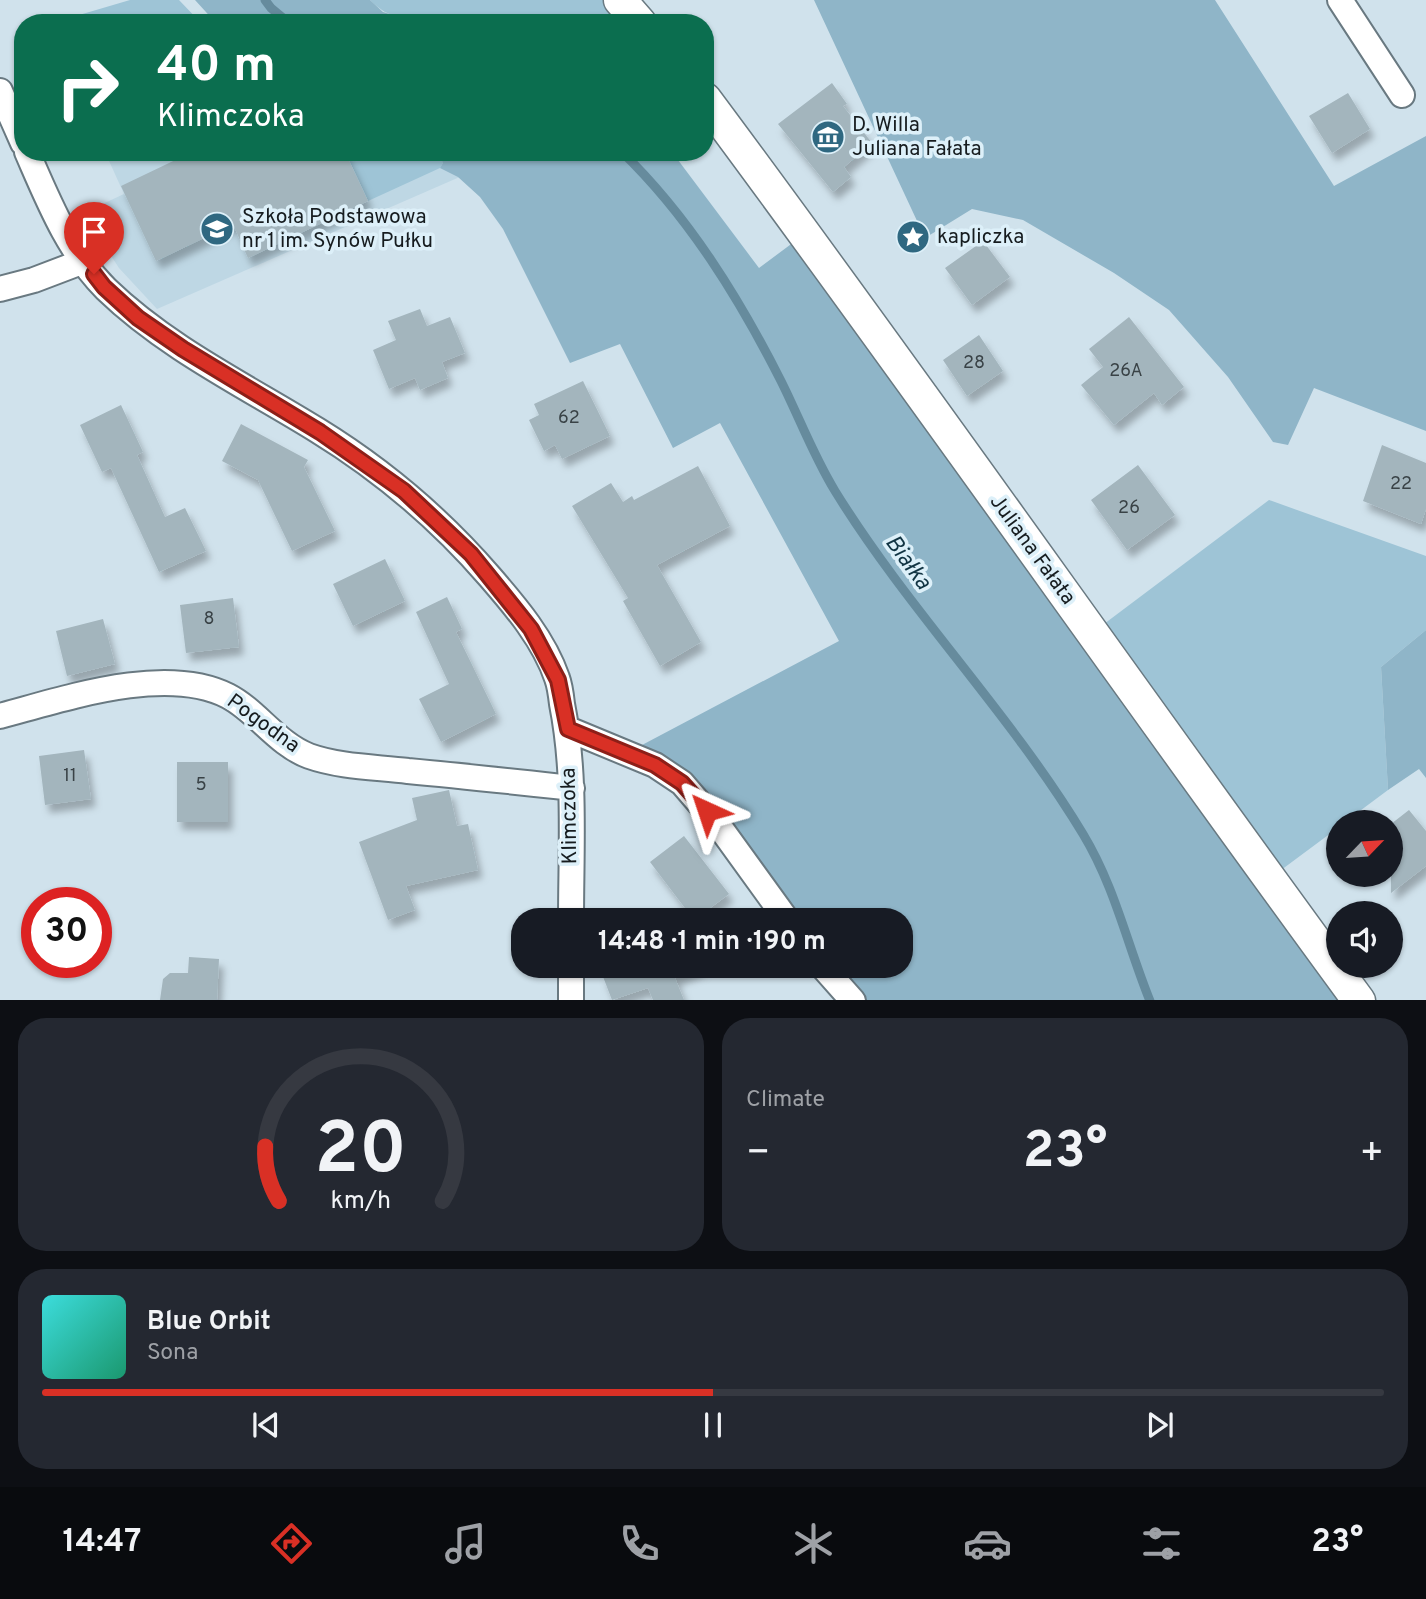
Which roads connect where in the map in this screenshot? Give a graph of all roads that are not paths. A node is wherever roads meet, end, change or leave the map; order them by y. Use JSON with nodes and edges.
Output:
{"nodes":[{"id":1,"x":620,"y":0,"type":"edge"},
{"id":2,"x":1340,"y":0,"type":"edge"},
{"id":3,"x":632,"y":14,"type":"edge"},
{"id":4,"x":0,"y":91,"type":"edge"},
{"id":5,"x":1402,"y":95,"type":"dead end"},
{"id":6,"x":714,"y":111,"type":"edge"},
{"id":7,"x":14,"y":123,"type":"edge"},
{"id":8,"x":31,"y":161,"type":"edge"},
{"id":9,"x":84,"y":261,"type":"junction"},
{"id":10,"x":0,"y":289,"type":"edge"},
{"id":11,"x":0,"y":716,"type":"edge"},
{"id":12,"x":568,"y":729,"type":"junction"},
{"id":13,"x":572,"y":788,"type":"junction"},
{"id":14,"x":571,"y":908,"type":"edge"},
{"id":15,"x":778,"y":908,"type":"edge"},
{"id":16,"x":571,"y":978,"type":"edge"},
{"id":17,"x":833,"y":978,"type":"edge"},
{"id":18,"x":571,"y":1000,"type":"edge"},
{"id":19,"x":853,"y":1000,"type":"edge"},
{"id":20,"x":1359,"y":1000,"type":"edge"}],
"edges":[{"from":1,"to":3,"type":"street"},
{"from":2,"to":5,"type":"street"},
{"from":4,"to":7,"type":"street"},
{"from":6,"to":20,"type":"street","name":"Juliana Fałata"},
{"from":8,"to":9,"type":"street","name":"Klimczoka"},
{"from":9,"to":10,"type":"street"},
{"from":9,"to":12,"type":"street","name":"Klimczoka"},
{"from":11,"to":13,"type":"street","name":"Pogodna"},
{"from":12,"to":13,"type":"street","name":"Klimczoka"},
{"from":12,"to":15,"type":"street"},
{"from":13,"to":14,"type":"street","name":"Klimczoka"},
{"from":16,"to":18,"type":"street"},
{"from":17,"to":19,"type":"street"}]}
